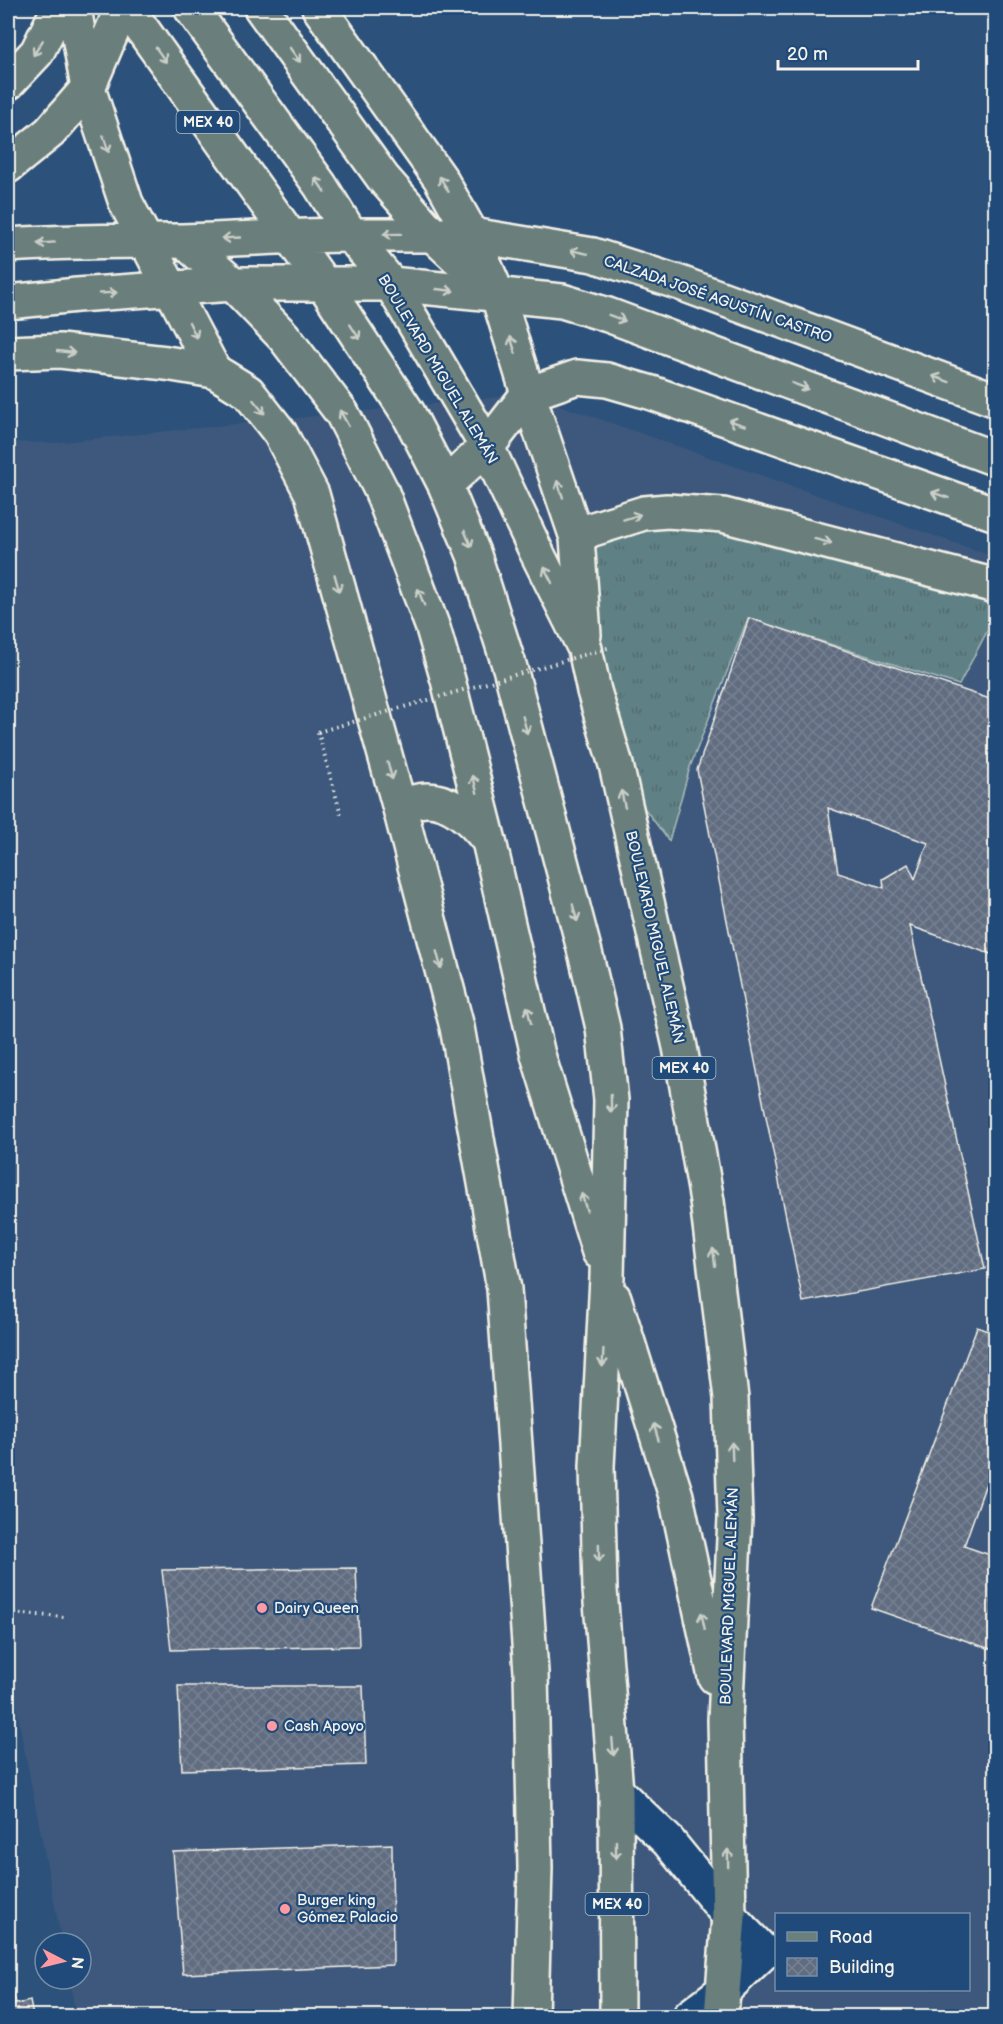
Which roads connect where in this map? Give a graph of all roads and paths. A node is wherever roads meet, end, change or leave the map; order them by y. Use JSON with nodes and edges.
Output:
{"nodes":[{"id":1,"x":59,"y":8,"type":"edge"},
{"id":2,"x":74,"y":8,"type":"edge"},
{"id":3,"x":122,"y":8,"type":"edge"},
{"id":4,"x":127,"y":8,"type":"edge"},
{"id":5,"x":191,"y":8,"type":"edge"},
{"id":6,"x":261,"y":8,"type":"edge"},
{"id":7,"x":319,"y":8,"type":"edge"},
{"id":8,"x":8,"y":83,"type":"edge"},
{"id":9,"x":88,"y":88,"type":"junction"},
{"id":10,"x":8,"y":166,"type":"edge"},
{"id":11,"x":432,"y":234,"type":"junction"},
{"id":12,"x":289,"y":235,"type":"junction"},
{"id":13,"x":351,"y":235,"type":"junction"},
{"id":14,"x":472,"y":235,"type":"junction"},
{"id":15,"x":146,"y":241,"type":"junction"},
{"id":16,"x":184,"y":241,"type":"junction"},
{"id":17,"x":8,"y":245,"type":"edge"},
{"id":18,"x":233,"y":284,"type":"junction"},
{"id":19,"x":323,"y":284,"type":"junction"},
{"id":20,"x":391,"y":284,"type":"junction"},
{"id":21,"x":171,"y":290,"type":"junction"},
{"id":22,"x":498,"y":296,"type":"junction"},
{"id":23,"x":8,"y":302,"type":"edge"},
{"id":24,"x":8,"y":353,"type":"edge"},
{"id":25,"x":214,"y":371,"type":"junction"},
{"id":26,"x":528,"y":394,"type":"junction"},
{"id":27,"x":996,"y":400,"type":"edge"},
{"id":28,"x":487,"y":447,"type":"junction"},
{"id":29,"x":996,"y":459,"type":"edge"},
{"id":30,"x":445,"y":485,"type":"junction"},
{"id":31,"x":996,"y":514,"type":"edge"},
{"id":32,"x":577,"y":538,"type":"junction"},
{"id":33,"x":996,"y":586,"type":"edge"},
{"id":34,"x":598,"y":648,"type":"junction"},
{"id":35,"x":399,"y":805,"type":"junction"},
{"id":36,"x":342,"y":818,"type":"dead end"},
{"id":37,"x":489,"y":841,"type":"junction"},
{"id":38,"x":607,"y":1278,"type":"junction"},
{"id":39,"x":8,"y":1613,"type":"edge"},
{"id":40,"x":65,"y":1617,"type":"dead end"},
{"id":41,"x":725,"y":1720,"type":"junction"},
{"id":42,"x":616,"y":1791,"type":"junction"},
{"id":43,"x":729,"y":1916,"type":"junction"},
{"id":44,"x":723,"y":2003,"type":"edge"},
{"id":45,"x":531,"y":2016,"type":"edge"},
{"id":46,"x":617,"y":2016,"type":"edge"},
{"id":47,"x":690,"y":2016,"type":"edge"}],
"edges":[{"from":1,"to":8,"type":"main road","one_way":true},
{"from":2,"to":9,"type":"main road"},
{"from":3,"to":9,"type":"main road"},
{"from":4,"to":12,"type":"main road","number":"MEX 40","one_way":true},
{"from":13,"to":5,"type":"main road","name":"BOULEVARD MIGUEL ALEMÁN","number":"MEX 40","one_way":true},
{"from":6,"to":11,"type":"main road","one_way":true},
{"from":14,"to":7,"type":"main road","one_way":true},
{"from":9,"to":10,"type":"main road"},
{"from":9,"to":15,"type":"main road","one_way":true},
{"from":11,"to":13,"type":"main road","name":"CALZADA JOSÉ AGUSTÍN CASTRO","one_way":true},
{"from":11,"to":14,"type":"main road","name":"CALZADA JOSÉ AGUSTÍN CASTRO"},
{"from":11,"to":22,"type":"main road"},
{"from":12,"to":13,"type":"main road","name":"CALZADA JOSÉ AGUSTÍN CASTRO"},
{"from":12,"to":16,"type":"main road","name":"CALZADA JOSÉ AGUSTÍN CASTRO","one_way":true},
{"from":12,"to":19,"type":"main road","number":"MEX 40"},
{"from":13,"to":20,"type":"main road","name":"BOULEVARD MIGUEL ALEMÁN","number":"MEX 40"},
{"from":14,"to":22,"type":"main road"},
{"from":27,"to":14,"type":"main road","name":"CALZADA JOSÉ AGUSTÍN CASTRO","one_way":true},
{"from":15,"to":16,"type":"main road","name":"CALZADA JOSÉ AGUSTÍN CASTRO"},
{"from":15,"to":17,"type":"main road","name":"CALZADA JOSÉ AGUSTÍN CASTRO","one_way":true},
{"from":15,"to":21,"type":"main road"},
{"from":16,"to":18,"type":"main road"},
{"from":18,"to":19,"type":"main road"},
{"from":18,"to":21,"type":"main road"},
{"from":37,"to":18,"type":"main road","one_way":true},
{"from":19,"to":20,"type":"main road"},
{"from":19,"to":30,"type":"main road","number":"MEX 40","one_way":true},
{"from":20,"to":22,"type":"main road","one_way":true},
{"from":20,"to":28,"type":"main road","name":"BOULEVARD MIGUEL ALEMÁN","number":"MEX 40"},
{"from":23,"to":21,"type":"main road","one_way":true},
{"from":21,"to":25,"type":"main road","one_way":true},
{"from":26,"to":22,"type":"main road","one_way":true},
{"from":22,"to":29,"type":"main road","one_way":true},
{"from":24,"to":25,"type":"main road","one_way":true},
{"from":25,"to":35,"type":"main road","one_way":true},
{"from":26,"to":28,"type":"main road"},
{"from":31,"to":26,"type":"main road","one_way":true},
{"from":32,"to":26,"type":"main road","one_way":true},
{"from":28,"to":30,"type":"main road"},
{"from":34,"to":28,"type":"main road","name":"BOULEVARD MIGUEL ALEMÁN","number":"MEX 40","one_way":true},
{"from":30,"to":38,"type":"main road","number":"MEX 40","one_way":true},
{"from":32,"to":33,"type":"main road","one_way":true},
{"from":32,"to":34,"type":"main road"},
{"from":34,"to":36,"type":"path","bridge":true},
{"from":41,"to":34,"type":"main road","name":"BOULEVARD MIGUEL ALEMÁN","number":"MEX 40","one_way":true},
{"from":35,"to":37,"type":"main road"},
{"from":35,"to":45,"type":"main road","one_way":true},
{"from":38,"to":37,"type":"main road","one_way":true},
{"from":41,"to":38,"type":"main road","one_way":true},
{"from":38,"to":42,"type":"main road","number":"MEX 40","one_way":true},
{"from":39,"to":40,"type":"path"},
{"from":43,"to":41,"type":"main road","name":"BOULEVARD MIGUEL ALEMÁN","number":"MEX 40","one_way":true},
{"from":42,"to":43,"type":"lane"},
{"from":42,"to":46,"type":"main road","number":"MEX 40","one_way":true},
{"from":43,"to":44,"type":"main road","name":"BOULEVARD MIGUEL ALEMÁN","number":"MEX 40"},
{"from":44,"to":47,"type":"lane"}]}
